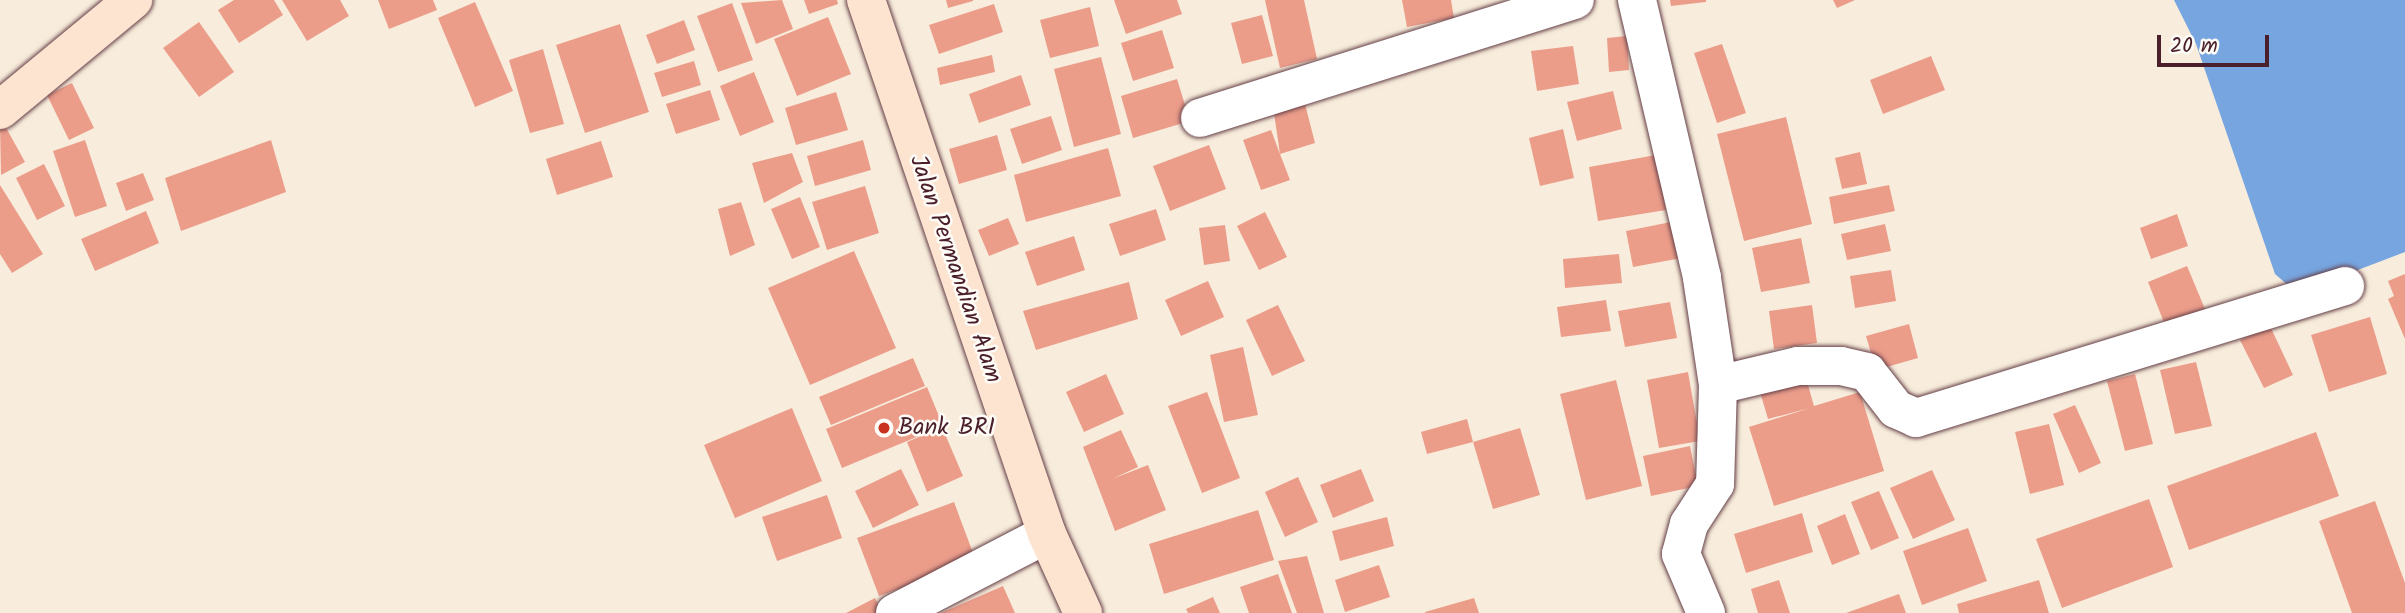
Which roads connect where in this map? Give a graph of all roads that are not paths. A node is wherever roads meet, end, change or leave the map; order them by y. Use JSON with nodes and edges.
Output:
{"nodes":[{"id":1,"x":133,"y":0,"type":"edge"},
{"id":2,"x":866,"y":0,"type":"edge"},
{"id":3,"x":1575,"y":0,"type":"edge"},
{"id":4,"x":1637,"y":0,"type":"edge"},
{"id":5,"x":0,"y":110,"type":"edge"},
{"id":6,"x":1200,"y":118,"type":"dead end"},
{"id":7,"x":2345,"y":286,"type":"dead end"},
{"id":8,"x":1718,"y":385,"type":"junction"},
{"id":9,"x":1046,"y":534,"type":"junction"},
{"id":10,"x":895,"y":613,"type":"edge"},
{"id":11,"x":1083,"y":613,"type":"edge"},
{"id":12,"x":1706,"y":613,"type":"edge"}],
"edges":[{"from":1,"to":5,"type":"main road"},
{"from":2,"to":9,"type":"main road","name":"Jalan Permandian Alam"},
{"from":3,"to":6,"type":"street"},
{"from":4,"to":8,"type":"street"},
{"from":7,"to":8,"type":"street"},
{"from":8,"to":12,"type":"street"},
{"from":9,"to":10,"type":"street"},
{"from":9,"to":11,"type":"main road","name":"Jalan Permandian Alam"}]}
